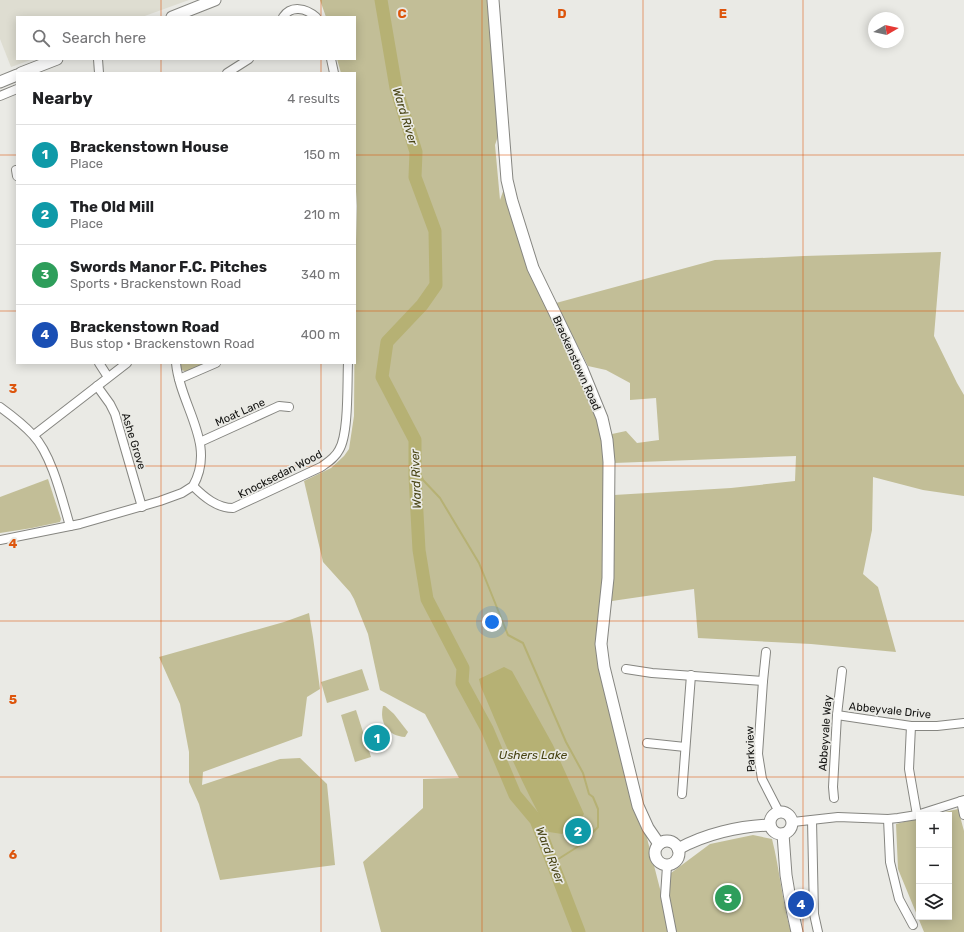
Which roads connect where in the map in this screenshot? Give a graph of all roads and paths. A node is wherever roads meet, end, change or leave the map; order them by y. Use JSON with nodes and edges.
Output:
{"nodes":[{"id":1,"x":214,"y":0,"type":"edge"},
{"id":2,"x":494,"y":0,"type":"edge"},
{"id":3,"x":174,"y":16,"type":"edge"},
{"id":4,"x":284,"y":16,"type":"edge"},
{"id":5,"x":314,"y":16,"type":"edge"},
{"id":6,"x":54,"y":60,"type":"edge"},
{"id":7,"x":98,"y":60,"type":"edge"},
{"id":8,"x":248,"y":60,"type":"edge"},
{"id":9,"x":331,"y":60,"type":"edge"},
{"id":10,"x":24,"y":72,"type":"edge"},
{"id":11,"x":98,"y":72,"type":"edge"},
{"id":12,"x":228,"y":72,"type":"edge"},
{"id":13,"x":334,"y":72,"type":"edge"},
{"id":14,"x":16,"y":75,"type":"edge"},
{"id":15,"x":0,"y":82,"type":"edge"},
{"id":16,"x":16,"y":89,"type":"edge"},
{"id":17,"x":0,"y":96,"type":"edge"},
{"id":18,"x":100,"y":364,"type":"edge"},
{"id":19,"x":126,"y":364,"type":"edge"},
{"id":20,"x":176,"y":364,"type":"edge"},
{"id":21,"x":214,"y":364,"type":"edge"},
{"id":22,"x":348,"y":364,"type":"edge"},
{"id":23,"x":108,"y":377,"type":"junction"},
{"id":24,"x":179,"y":379,"type":"junction"},
{"id":25,"x":97,"y":386,"type":"junction"},
{"id":26,"x":289,"y":406,"type":"dead end"},
{"id":27,"x":0,"y":407,"type":"edge"},
{"id":28,"x":34,"y":435,"type":"junction"},
{"id":29,"x":200,"y":442,"type":"junction"},
{"id":30,"x":193,"y":486,"type":"junction"},
{"id":31,"x":142,"y":507,"type":"junction"},
{"id":32,"x":70,"y":526,"type":"junction"},
{"id":33,"x":0,"y":540,"type":"edge"},
{"id":34,"x":766,"y":652,"type":"dead end"},
{"id":35,"x":626,"y":669,"type":"dead end"},
{"id":36,"x":842,"y":671,"type":"dead end"},
{"id":37,"x":691,"y":675,"type":"junction"},
{"id":38,"x":763,"y":681,"type":"junction"},
{"id":39,"x":837,"y":715,"type":"junction"},
{"id":40,"x":964,"y":723,"type":"edge"},
{"id":41,"x":911,"y":726,"type":"junction"},
{"id":42,"x":647,"y":743,"type":"dead end"},
{"id":43,"x":685,"y":747,"type":"junction"},
{"id":44,"x":682,"y":794,"type":"dead end"},
{"id":45,"x":834,"y":798,"type":"dead end"},
{"id":46,"x":962,"y":800,"type":"edge"},
{"id":47,"x":778,"y":812,"type":"junction"},
{"id":48,"x":916,"y":812,"type":"edge"},
{"id":49,"x":926,"y":812,"type":"edge"},
{"id":50,"x":964,"y":814,"type":"edge"},
{"id":51,"x":916,"y":815,"type":"edge"},
{"id":52,"x":888,"y":819,"type":"junction"},
{"id":53,"x":812,"y":820,"type":"junction"},
{"id":54,"x":793,"y":822,"type":"junction"},
{"id":55,"x":770,"y":825,"type":"junction"},
{"id":56,"x":783,"y":834,"type":"junction"},
{"id":57,"x":659,"y":844,"type":"junction"},
{"id":58,"x":678,"y":849,"type":"junction"},
{"id":59,"x":667,"y":866,"type":"junction"},
{"id":60,"x":912,"y":925,"type":"dead end"},
{"id":61,"x":672,"y":932,"type":"edge"},
{"id":62,"x":797,"y":932,"type":"edge"},
{"id":63,"x":818,"y":932,"type":"edge"}],
"edges":[{"from":1,"to":3,"type":"street"},
{"from":2,"to":57,"type":"street","name":"Brackenstown Road"},
{"from":4,"to":5,"type":"street"},
{"from":6,"to":10,"type":"street"},
{"from":7,"to":11,"type":"street"},
{"from":8,"to":12,"type":"street"},
{"from":9,"to":13,"type":"street"},
{"from":14,"to":15,"type":"street"},
{"from":16,"to":17,"type":"street"},
{"from":18,"to":23,"type":"street"},
{"from":19,"to":23,"type":"street"},
{"from":20,"to":24,"type":"street"},
{"from":21,"to":24,"type":"street"},
{"from":22,"to":30,"type":"street","name":"Knocksedan Wood"},
{"from":23,"to":25,"type":"street"},
{"from":24,"to":29,"type":"street"},
{"from":25,"to":28,"type":"street"},
{"from":25,"to":31,"type":"street","name":"Ashe Grove"},
{"from":26,"to":29,"type":"street","name":"Moat Lane"},
{"from":27,"to":28,"type":"street"},
{"from":28,"to":32,"type":"street"},
{"from":29,"to":30,"type":"street"},
{"from":30,"to":31,"type":"street"},
{"from":31,"to":32,"type":"street"},
{"from":32,"to":33,"type":"street"},
{"from":34,"to":38,"type":"street","name":"Parkview"},
{"from":35,"to":37,"type":"street"},
{"from":36,"to":39,"type":"street","name":"Abbeyvale Way"},
{"from":37,"to":38,"type":"street"},
{"from":37,"to":43,"type":"street"},
{"from":38,"to":47,"type":"street","name":"Parkview"},
{"from":39,"to":41,"type":"street","name":"Abbeyvale Drive"},
{"from":39,"to":45,"type":"street","name":"Abbeyvale Way"},
{"from":40,"to":41,"type":"street","name":"Abbeyvale Drive"},
{"from":41,"to":48,"type":"street"},
{"from":42,"to":43,"type":"street"},
{"from":43,"to":44,"type":"street"},
{"from":46,"to":49,"type":"street"},
{"from":46,"to":50,"type":"street"},
{"from":47,"to":54,"type":"street"},
{"from":47,"to":55,"type":"street"},
{"from":51,"to":52,"type":"street"},
{"from":52,"to":53,"type":"street"},
{"from":52,"to":60,"type":"street"},
{"from":53,"to":54,"type":"street"},
{"from":53,"to":63,"type":"street"},
{"from":54,"to":56,"type":"street"},
{"from":55,"to":56,"type":"street"},
{"from":55,"to":58,"type":"street"},
{"from":56,"to":62,"type":"street"},
{"from":57,"to":58,"type":"street"},
{"from":57,"to":59,"type":"street"},
{"from":58,"to":59,"type":"street"},
{"from":59,"to":61,"type":"street"}]}
